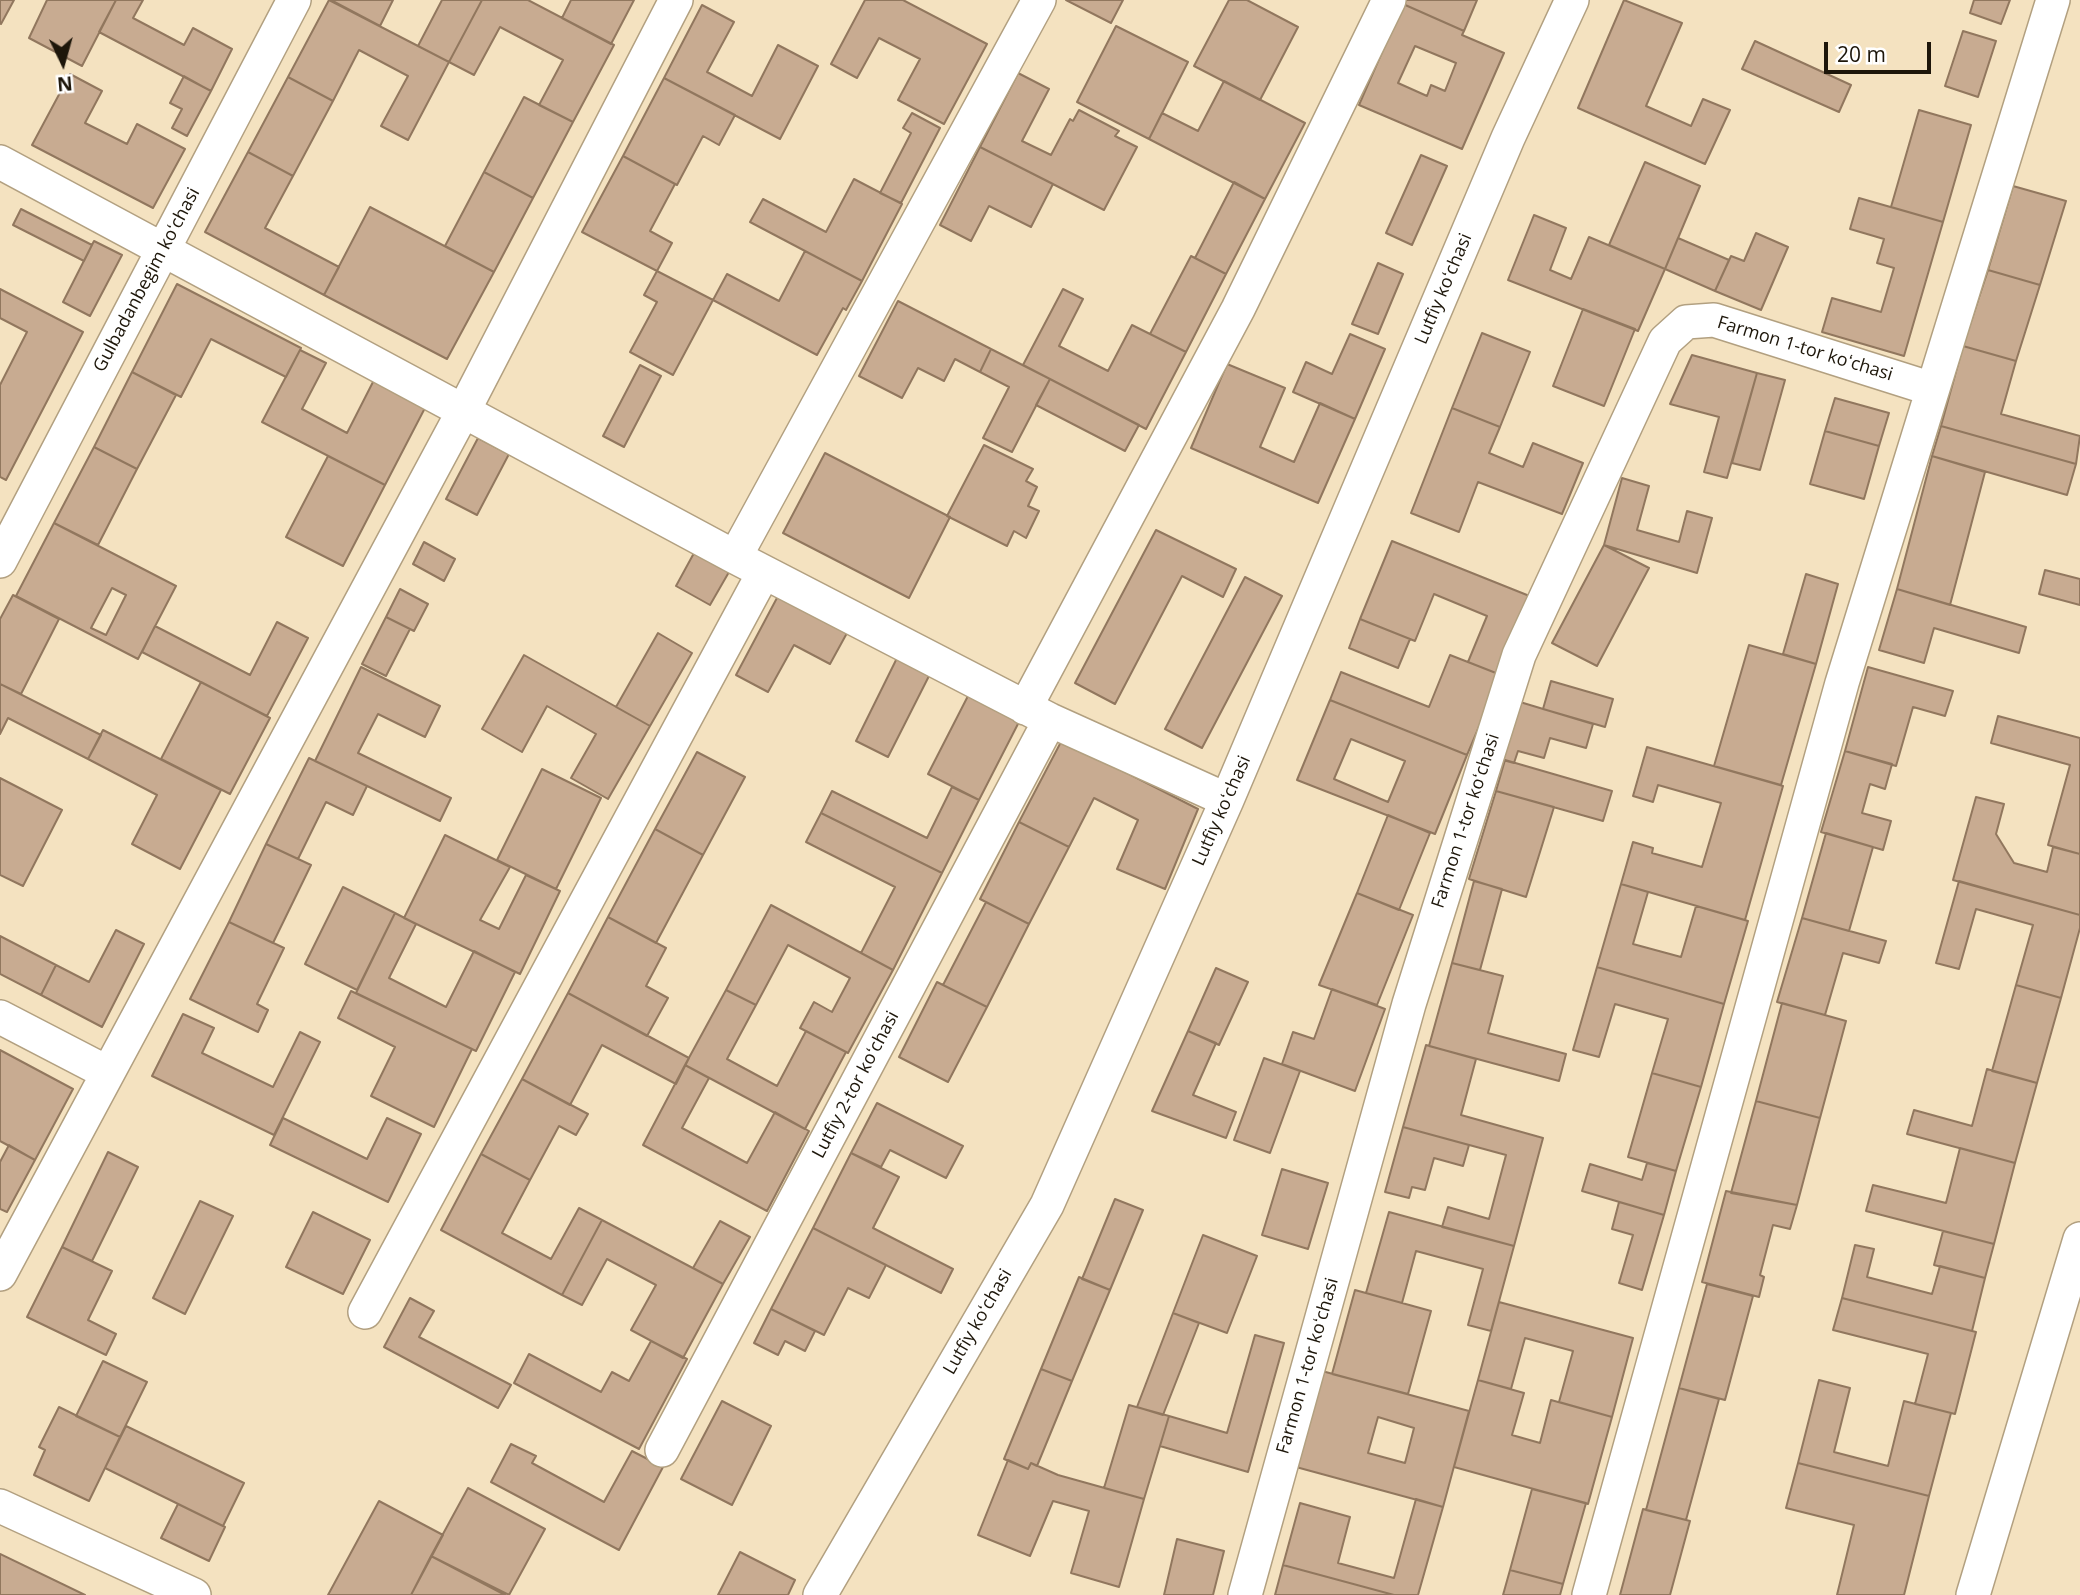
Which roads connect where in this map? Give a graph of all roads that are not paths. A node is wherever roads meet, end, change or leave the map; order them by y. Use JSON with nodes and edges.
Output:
{"nodes":[{"id":1,"x":294,"y":0,"type":"edge"},
{"id":2,"x":676,"y":0,"type":"edge"},
{"id":3,"x":1039,"y":0,"type":"edge"},
{"id":4,"x":1389,"y":0,"type":"edge"},
{"id":5,"x":1572,"y":0,"type":"edge"},
{"id":6,"x":2053,"y":0,"type":"edge"},
{"id":7,"x":0,"y":162,"type":"edge"},
{"id":8,"x":164,"y":249,"type":"junction"},
{"id":9,"x":1932,"y":388,"type":"junction"},
{"id":10,"x":464,"y":410,"type":"junction"},
{"id":11,"x":0,"y":561,"type":"edge"},
{"id":12,"x":750,"y":564,"type":"junction"},
{"id":13,"x":1038,"y":714,"type":"junction"},
{"id":14,"x":1227,"y":800,"type":"junction"},
{"id":15,"x":0,"y":1017,"type":"edge"},
{"id":16,"x":108,"y":1073,"type":"junction"},
{"id":17,"x":2080,"y":1239,"type":"edge"},
{"id":18,"x":0,"y":1274,"type":"edge"},
{"id":19,"x":365,"y":1311,"type":"dead end"},
{"id":20,"x":662,"y":1450,"type":"dead end"},
{"id":21,"x":0,"y":1506,"type":"edge"},
{"id":22,"x":194,"y":1595,"type":"edge"},
{"id":23,"x":820,"y":1595,"type":"edge"},
{"id":24,"x":1245,"y":1595,"type":"edge"},
{"id":25,"x":1589,"y":1595,"type":"edge"},
{"id":26,"x":1973,"y":1595,"type":"edge"}],
"edges":[{"from":1,"to":8,"type":"street","name":"Gulbadanbegim koʻchasi"},
{"from":2,"to":10,"type":"street"},
{"from":3,"to":12,"type":"street"},
{"from":4,"to":13,"type":"street","name":"Lutfiy 2-tor koʻchasi"},
{"from":5,"to":14,"type":"street","name":"Lutfiy koʻchasi"},
{"from":6,"to":9,"type":"street"},
{"from":7,"to":8,"type":"street"},
{"from":8,"to":10,"type":"street"},
{"from":8,"to":11,"type":"street","name":"Gulbadanbegim koʻchasi"},
{"from":9,"to":24,"type":"street","name":"Farmon 1-tor koʻchasi"},
{"from":9,"to":25,"type":"street"},
{"from":10,"to":12,"type":"street"},
{"from":10,"to":16,"type":"street"},
{"from":12,"to":13,"type":"street"},
{"from":12,"to":19,"type":"street"},
{"from":13,"to":14,"type":"street"},
{"from":13,"to":20,"type":"street","name":"Lutfiy 2-tor koʻchasi"},
{"from":14,"to":23,"type":"street","name":"Lutfiy koʻchasi"},
{"from":15,"to":16,"type":"street"},
{"from":16,"to":18,"type":"street"},
{"from":17,"to":26,"type":"street"},
{"from":21,"to":22,"type":"street"}]}
